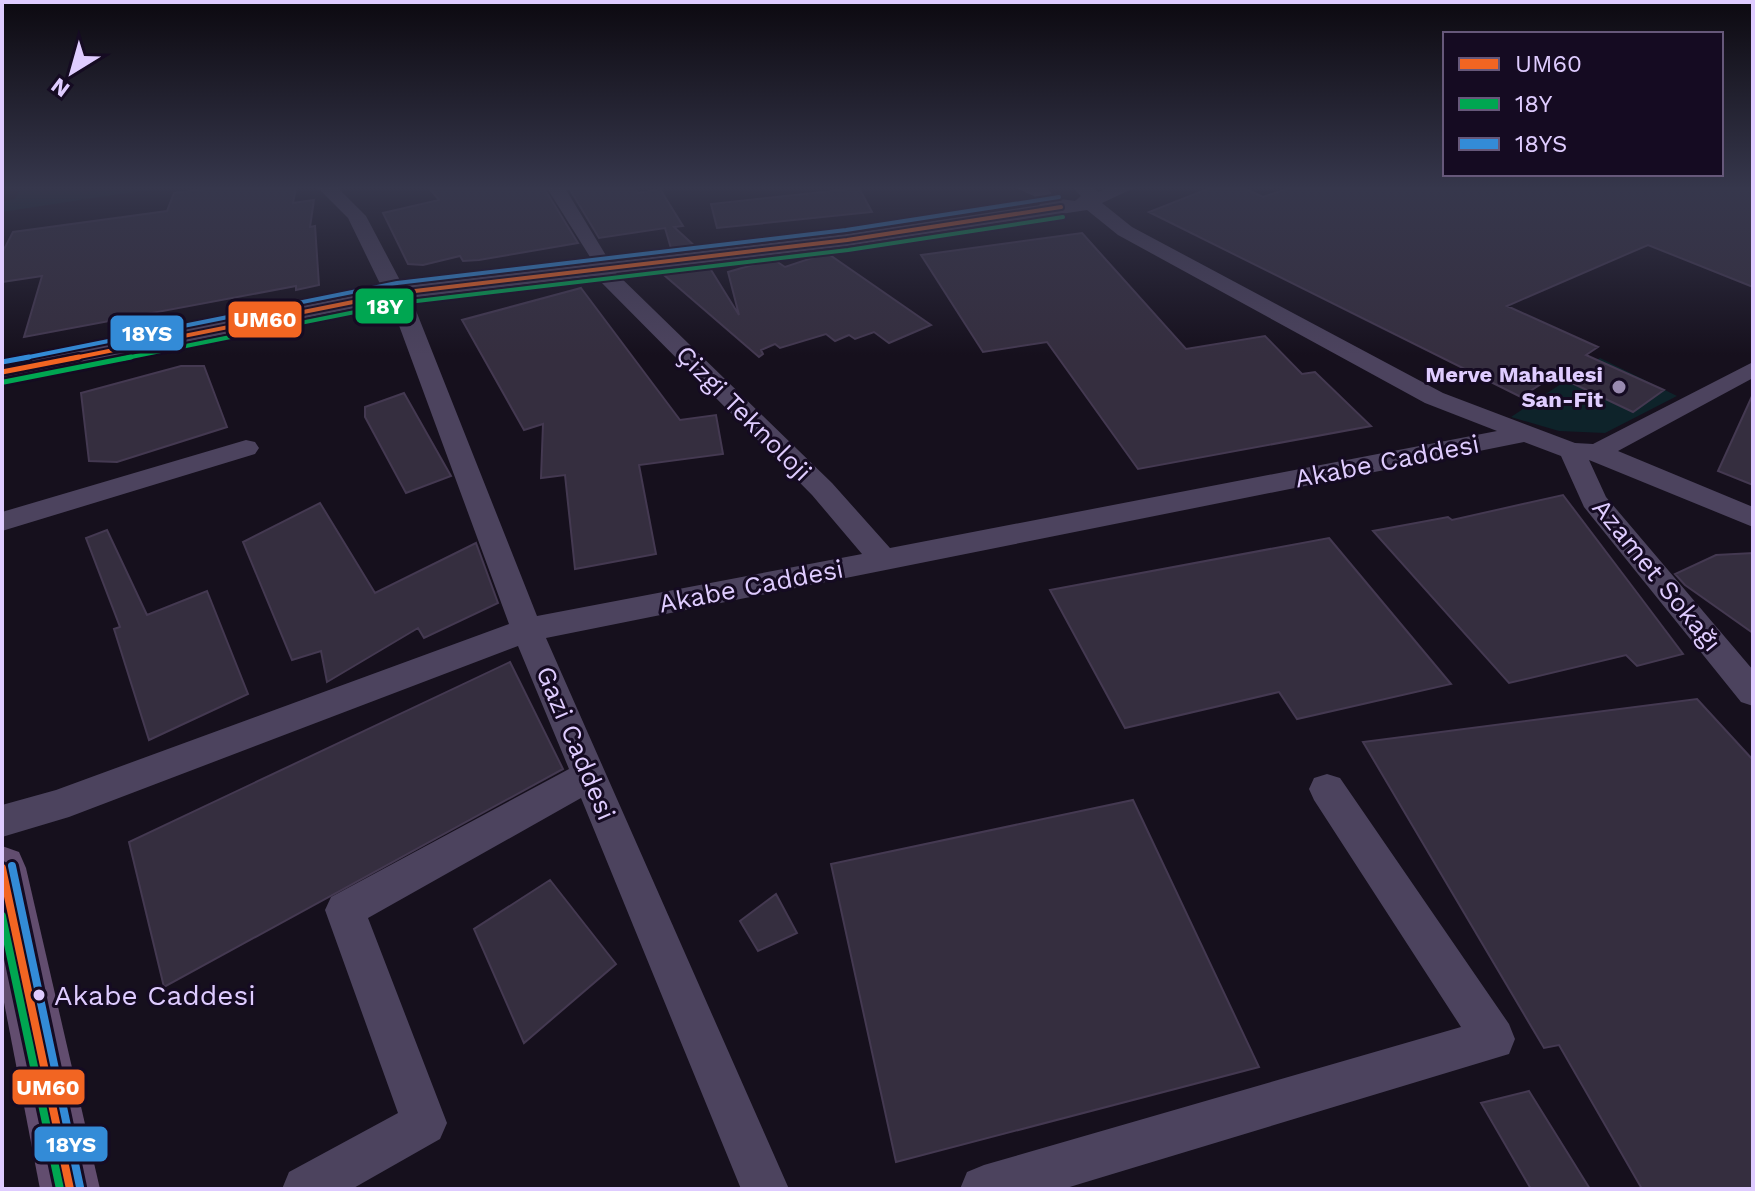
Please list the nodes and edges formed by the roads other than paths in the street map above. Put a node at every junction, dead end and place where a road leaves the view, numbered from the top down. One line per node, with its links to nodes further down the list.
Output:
1 (370, 244): 7 (street, Gazi Caddesi)
2 (589, 244): 6 (street, Çizgi Teknoloji)
3 (721, 244): 6 (street)
4 (809, 244): 6 (street)
5 (1148, 244): 11 (street)
6 (600, 263): 7 (street); 17 (street, Çizgi Teknoloji)
7 (393, 288): 8 (street); 10 (street); 18 (street, Gazi Caddesi)
8 (2, 356)
9 (1753, 369): 13 (street)
10 (2, 372)
11 (1523, 434): 13 (street); 17 (street, Akabe Caddesi)
12 (246, 448): 16 (street)
13 (1594, 449): 14 (street); 15 (street); 19 (street, Azamet Sokağı)
14 (1753, 502)
15 (1753, 518)
16 (2, 522)
17 (884, 560): 18 (street, Akabe Caddesi)
18 (527, 630): 20 (street, Gazi Caddesi); 22 (street, Akabe Caddesi)
19 (1753, 693)
20 (589, 776): 25 (street); 26 (street, Gazi Caddesi)
21 (1327, 789): 27 (street)
22 (2, 821)
23 (2, 868): 24 (main road)
24 (70, 1189)
25 (306, 1189)
26 (765, 1189)
27 (984, 1189)

